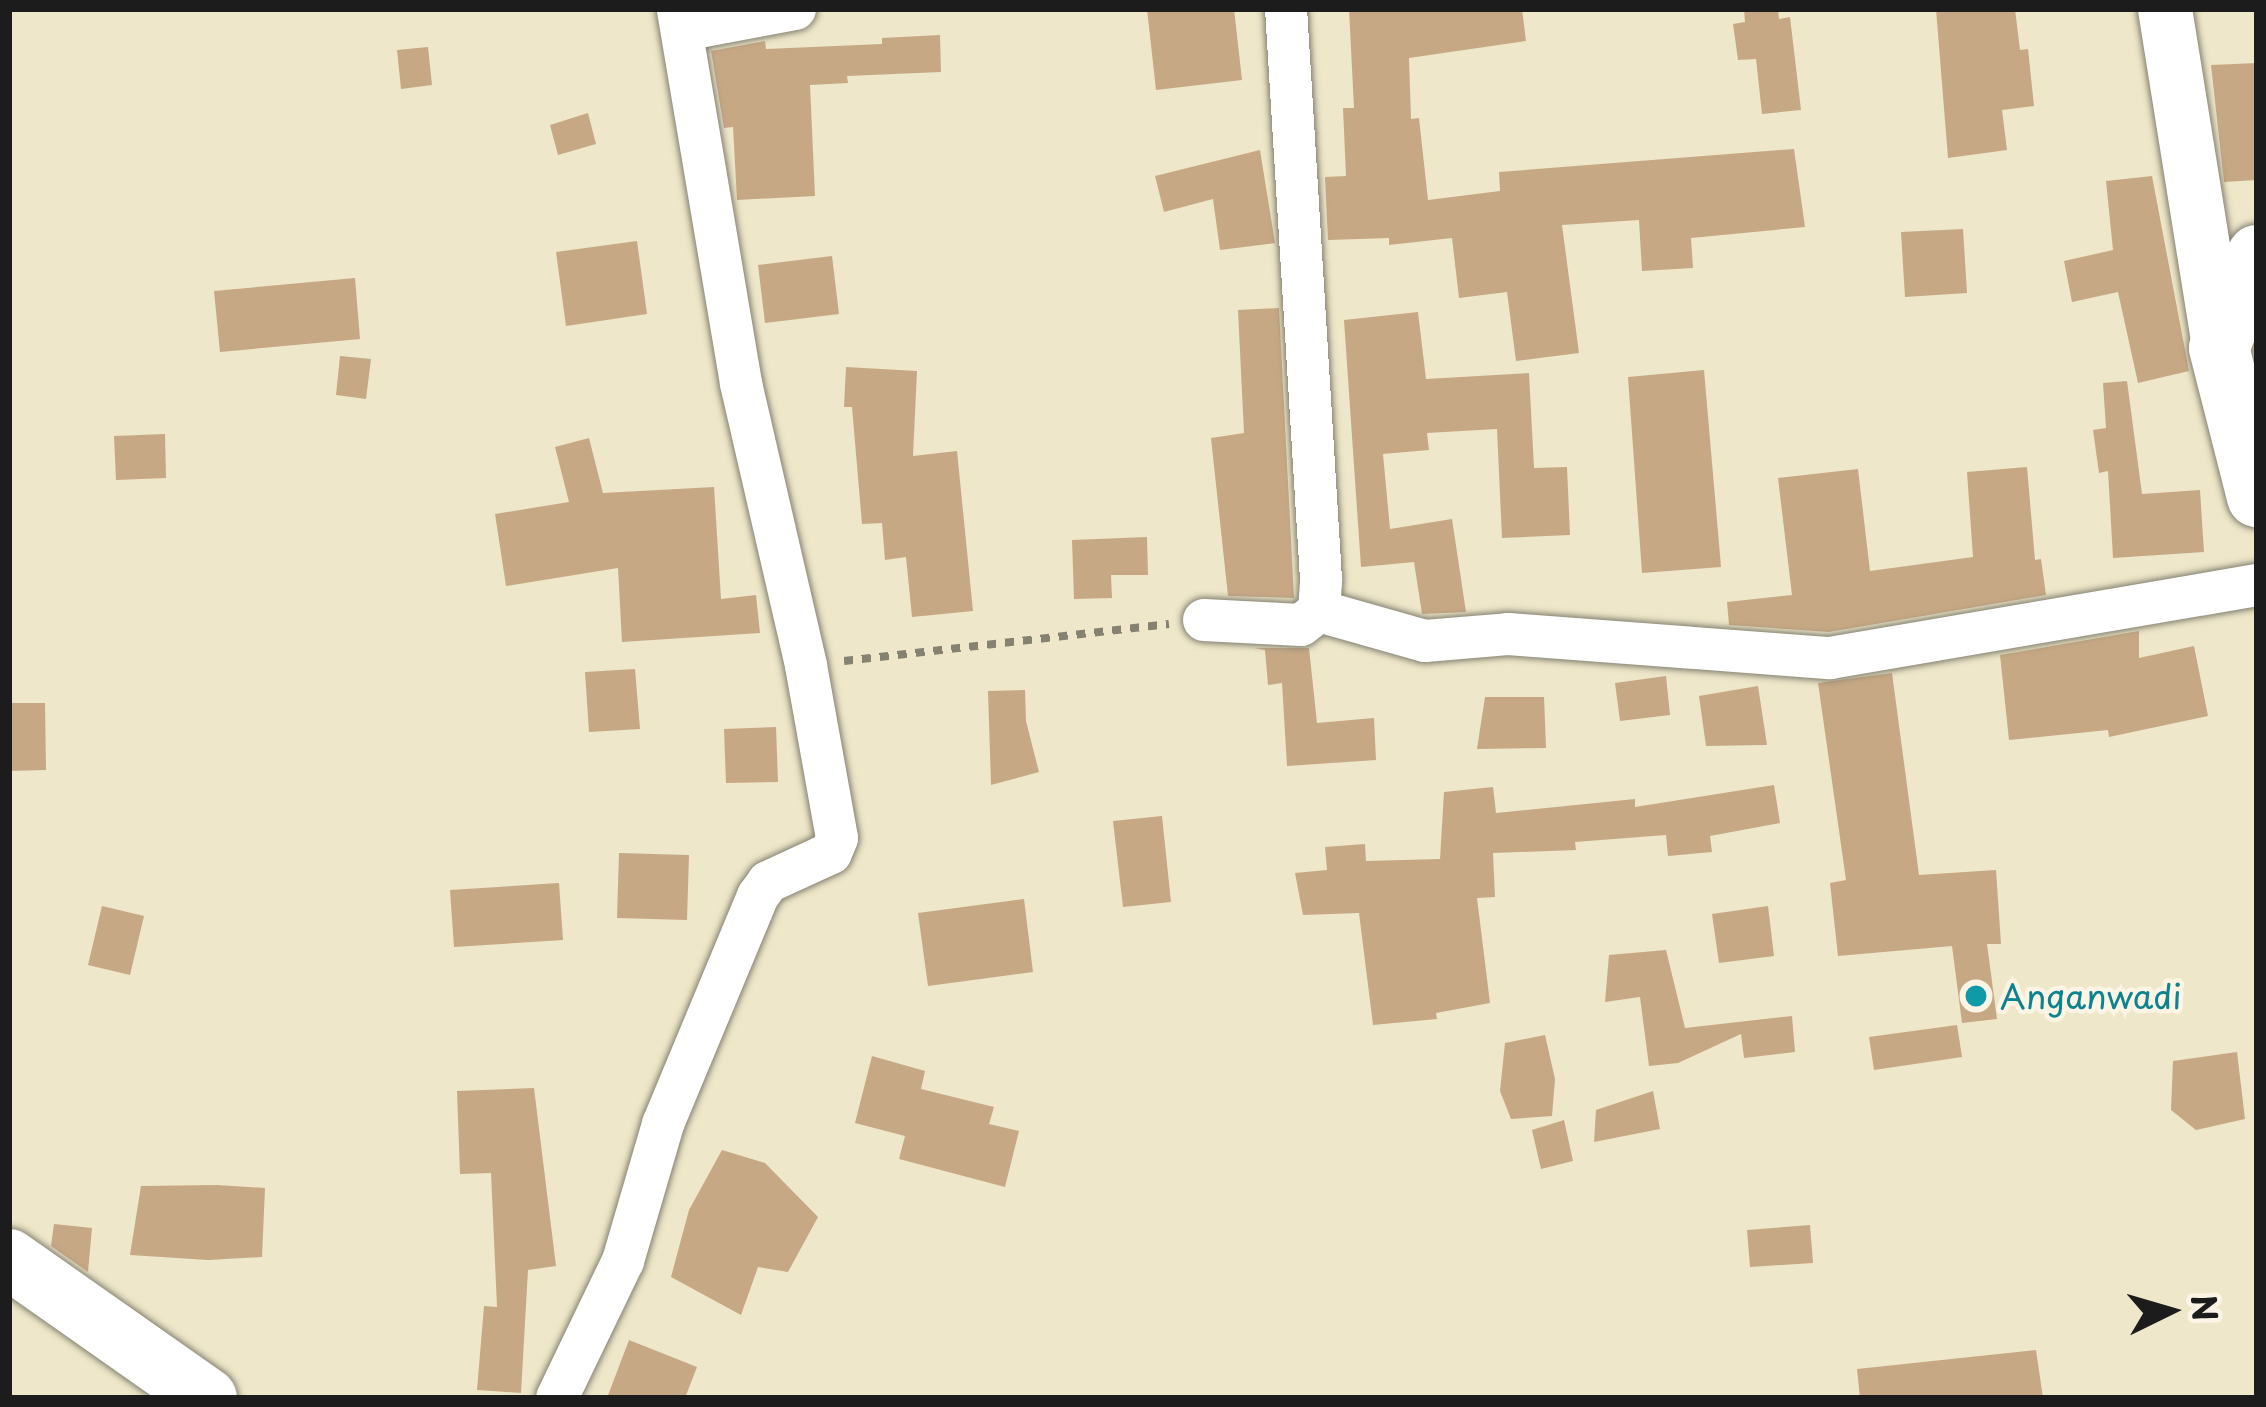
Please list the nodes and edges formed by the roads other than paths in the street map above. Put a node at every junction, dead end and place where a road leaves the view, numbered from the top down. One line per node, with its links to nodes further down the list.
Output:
1 (795, 9): 4 (street)
2 (1286, 9): 9 (street)
3 (2165, 9): 6 (street)
4 (681, 20): 13 (street)
5 (2257, 254): 6 (main road)
6 (2219, 348): 7 (main road)
7 (2257, 497)
8 (2257, 586): 9 (street)
9 (1319, 610): 10 (street)
10 (1204, 620)
11 (9, 1259): 12 (main road)
12 (207, 1398)
13 (557, 1398)

